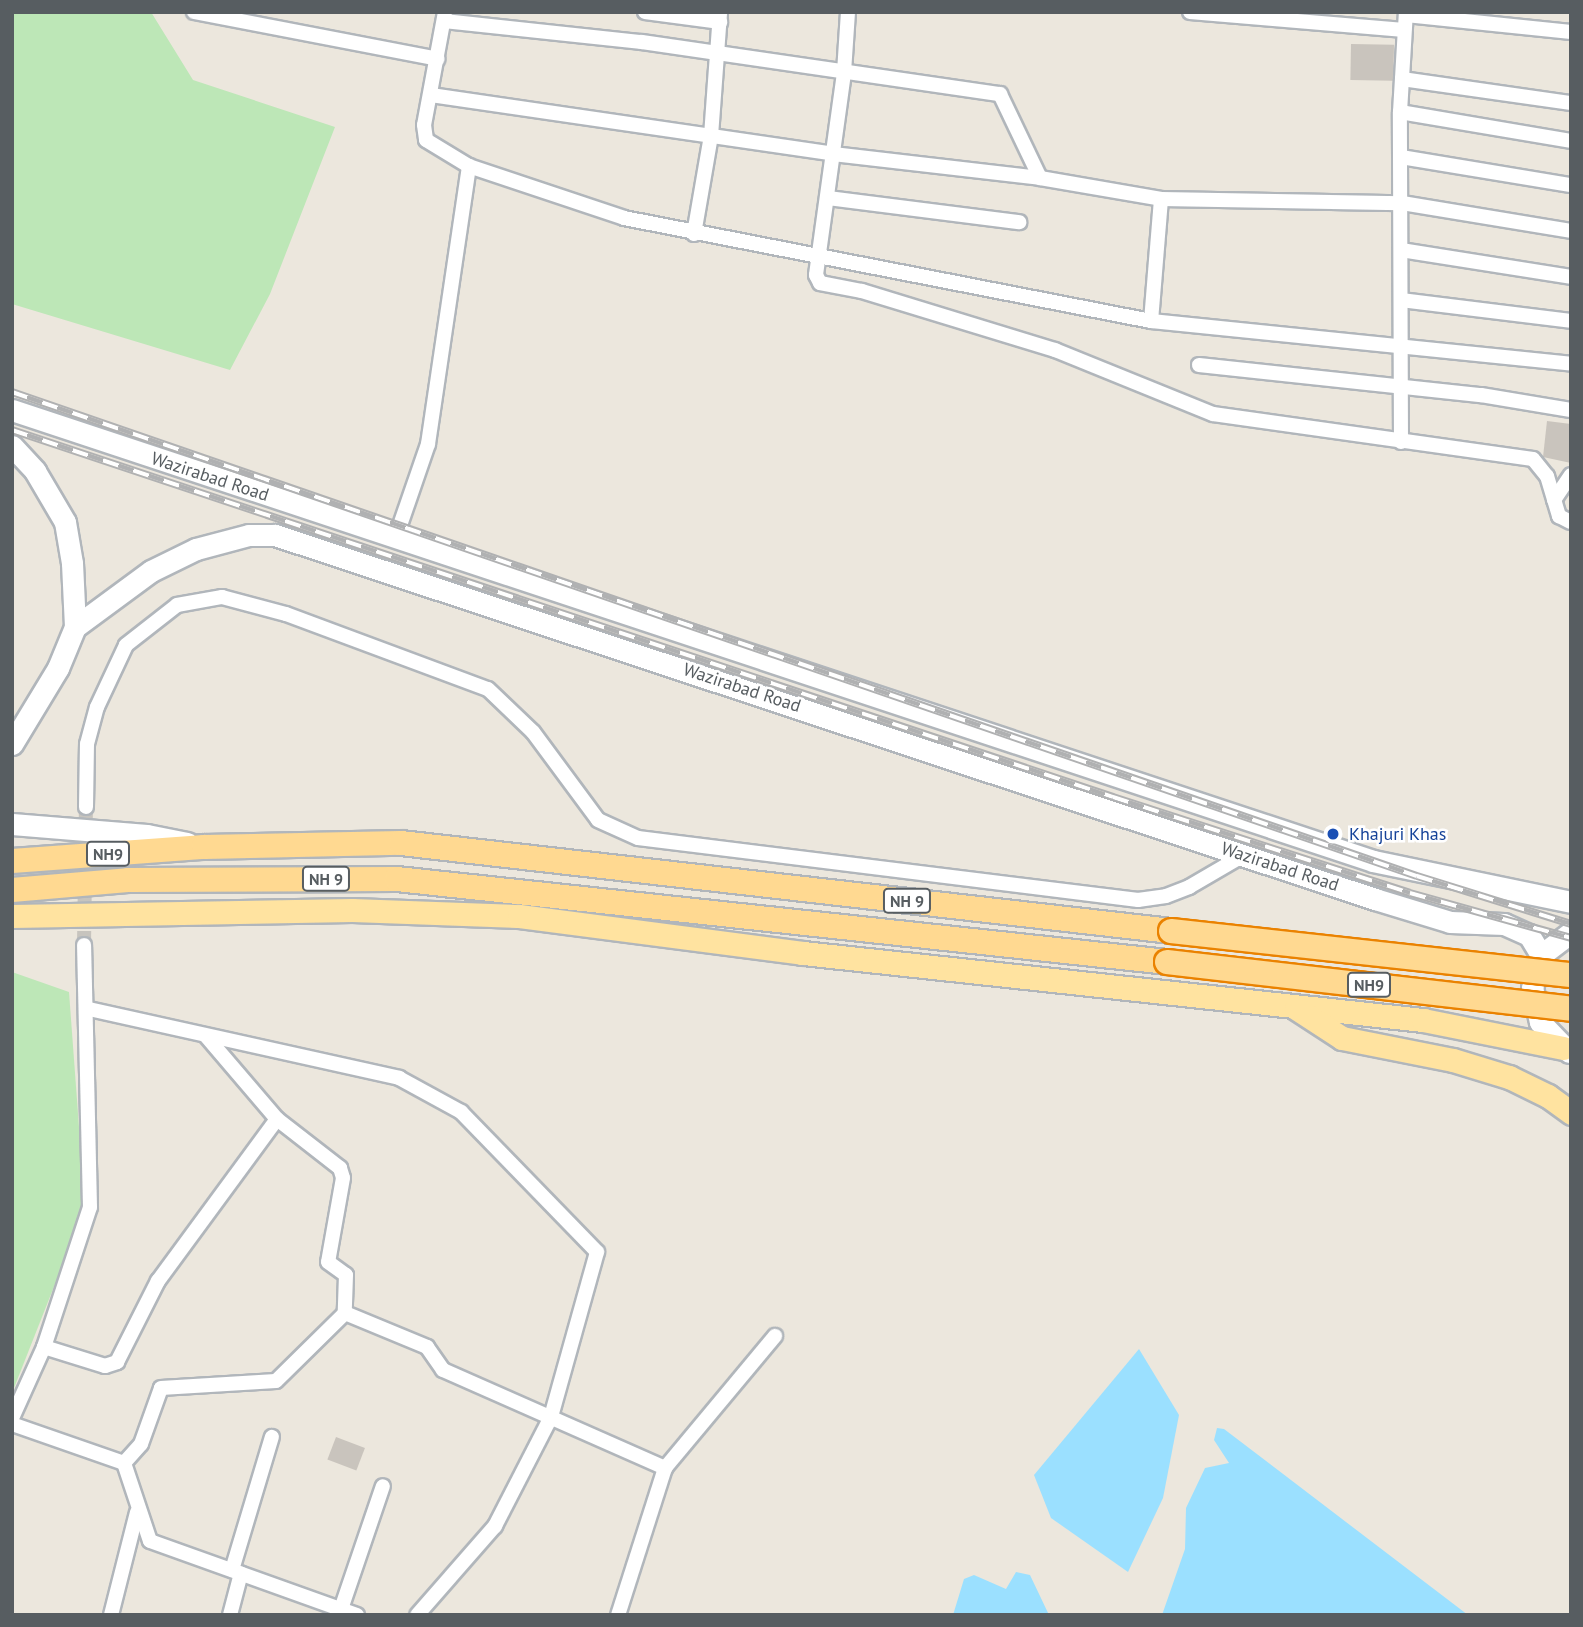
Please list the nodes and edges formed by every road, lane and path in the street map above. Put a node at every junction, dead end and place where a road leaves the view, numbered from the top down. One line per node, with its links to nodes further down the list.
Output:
1 (194, 12): 10 (street)
2 (645, 12): 6 (street)
3 (848, 12): 11 (street)
4 (1190, 12): 7 (street)
5 (444, 17): 9 (street); 10 (street)
6 (720, 17): 9 (street)
7 (1405, 19): 8 (street); 12 (street)
8 (1571, 32)
9 (718, 54): 11 (street); 16 (street)
10 (438, 60): 13 (street)
11 (844, 73): 18 (street); 21 (street)
12 (1402, 79): 14 (street); 15 (street)
13 (431, 95): 16 (street); 20 (street)
14 (1571, 103)
15 (1400, 112): 17 (street); 19 (street)
16 (711, 136): 18 (street); 28 (street)
17 (1571, 141)
18 (833, 154): 21 (street); 23 (street)
19 (1401, 158): 22 (street); 25 (street)
20 (469, 166): 28 (street); 46 (street)
21 (1040, 178): 24 (street)
22 (1571, 185)
23 (828, 198): 26 (street); 30 (street)
24 (1161, 199): 25 (street); 33 (street)
25 (1402, 204): 27 (street); 29 (street)
26 (1019, 222)
27 (1571, 231)
28 (694, 234): 30 (street)
29 (1401, 250): 31 (street); 32 (street)
30 (820, 257): 33 (street); 41 (street)
31 (1571, 277)
32 (1401, 300): 34 (street); 35 (street)
33 (1151, 321): 35 (street)
34 (1571, 321)
35 (1401, 343): 36 (street); 38 (street)
36 (1571, 364)
37 (1199, 365): 38 (street)
38 (1402, 389): 40 (street); 41 (street)
39 (12, 410): 46 (main road, Wazirabad Road)
40 (1571, 410)
41 (1401, 442): 44 (street)
42 (12, 446): 47 (main road)
43 (1571, 475): 44 (street)
44 (1555, 500): 45 (street)
45 (1571, 522)
46 (396, 537): 55 (main road, Wazirabad Road)
47 (75, 627): 48 (main road); 52 (main road, Wazirabad Road)
48 (12, 744)
49 (86, 807): 52 (street)
50 (12, 824): 51 (main road)
51 (204, 847): 53 (highway, NH9); 61 (highway, NH 9, bridge)
52 (1244, 855): 59 (main road, Wazirabad Road)
53 (12, 861)
54 (12, 890): 60 (highway, NH 9)
55 (1571, 902)
56 (12, 916): 62 (main road)
57 (1571, 932): 59 (main road)
58 (84, 945): 63 (street)
59 (1541, 955): 66 (main road)
60 (1167, 962): 64 (highway, NH9, bridge)
61 (1571, 975)
62 (1293, 1006): 66 (main road); 67 (main road)
63 (89, 1009): 65 (street); 71 (street)
64 (1571, 1009)
65 (206, 1036): 68 (street); 72 (street)
66 (1567, 1050)
67 (1571, 1113)
68 (277, 1119): 69 (street); 71 (street)
69 (345, 1313): 72 (street); 76 (street)
70 (775, 1336): 77 (street)
71 (44, 1347): 73 (street)
72 (551, 1417): 77 (street); 85 (street)
73 (12, 1418)
74 (12, 1424): 76 (street)
75 (272, 1437): 80 (street)
76 (124, 1463): 79 (street)
77 (665, 1468): 86 (street)
78 (383, 1486): 81 (street)
79 (137, 1510): 80 (street); 82 (street)
80 (236, 1572): 81 (street); 83 (street)
81 (340, 1612): 84 (street)
82 (111, 1615)
83 (230, 1615)
84 (357, 1615)
85 (417, 1615)
86 (618, 1615)

